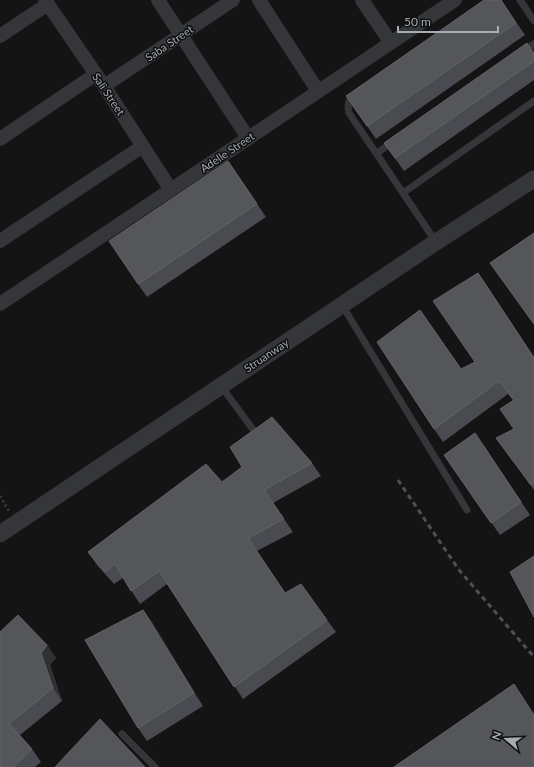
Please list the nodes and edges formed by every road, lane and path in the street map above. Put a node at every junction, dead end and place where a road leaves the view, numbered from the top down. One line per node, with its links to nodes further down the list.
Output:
1 (158, 0): 9 (street)
2 (233, 0): 9 (street, Saba Street)
3 (260, 0): 17 (street)
4 (362, 0): 11 (street)
5 (455, 0): 11 (street, Adelle Street)
6 (520, 0): 8 (lane)
7 (46, 2): 10 (street); 14 (street, Sali Street)
8 (534, 20)
9 (181, 35): 15 (street, Saba Street); 20 (street)
10 (0, 36)
11 (391, 43): 17 (street, Adelle Street)
12 (534, 44): 13 (lane)
13 (514, 57)
14 (96, 74): 15 (street, Sali Street); 21 (street)
15 (104, 86): 22 (street, Sali Street)
16 (361, 90): 23 (lane)
17 (318, 91): 20 (street, Adelle Street)
18 (534, 101): 26 (lane)
19 (403, 135): 23 (lane)
20 (248, 138): 25 (street, Adelle Street)
21 (0, 139)
22 (143, 146): 25 (street, Sali Street); 27 (street)
23 (377, 153): 26 (lane)
24 (534, 178): 28 (street, Struanway)
25 (171, 190): 29 (street, Adelle Street)
26 (404, 193): 28 (lane)
27 (0, 241)
28 (436, 242): 30 (street, Struanway)
29 (0, 304)
30 (342, 305): 31 (street, Struanway); 33 (lane)
31 (221, 386): 32 (lane); 34 (street, Struanway)
32 (257, 435)
33 (467, 510)
34 (0, 534)
35 (122, 734): 36 (lane)
36 (155, 767)

